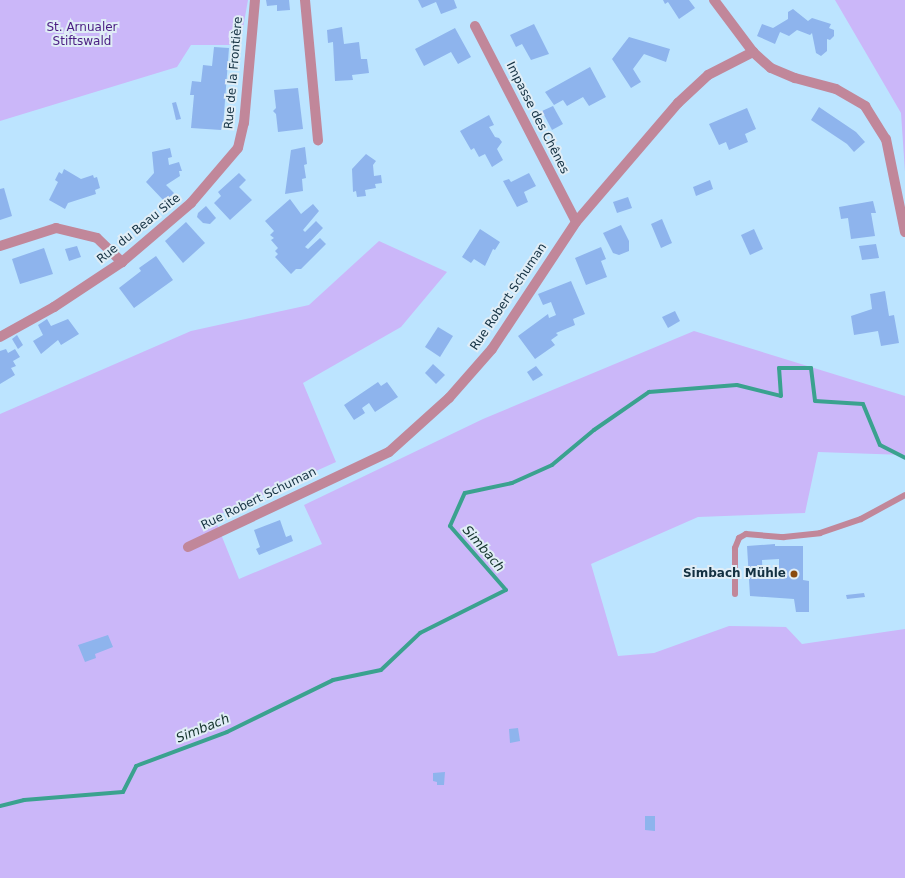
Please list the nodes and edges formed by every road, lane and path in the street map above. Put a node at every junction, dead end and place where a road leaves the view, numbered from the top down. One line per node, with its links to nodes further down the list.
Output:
1 (255, 0): 7 (street, Rue de la Frontière)
2 (305, 0): 6 (street)
3 (714, 0): 5 (street)
4 (475, 26): 8 (street, Impasse des Chênes)
5 (753, 52): 8 (street, Rue Robert Schuman); 9 (street)
6 (318, 140)
7 (238, 148): 11 (street, Rue du Beau Site)
8 (576, 222): 14 (street, Rue Robert Schuman)
9 (905, 232)
10 (0, 246): 11 (street)
11 (122, 262): 12 (street, Rue du Beau Site)
12 (0, 337)
13 (905, 495): 15 (lane)
14 (188, 547)
15 (735, 594)

